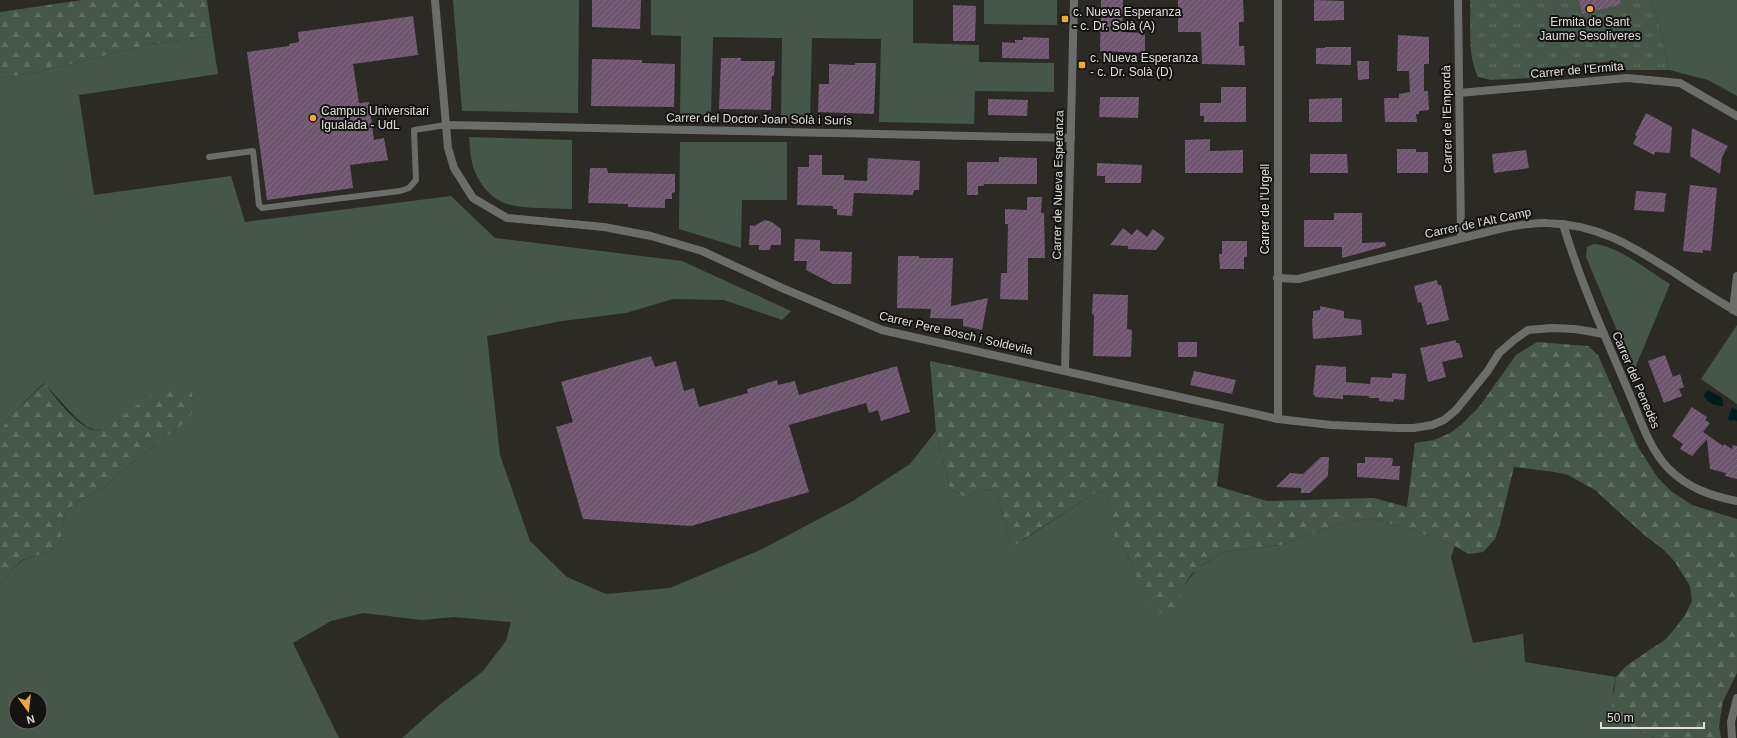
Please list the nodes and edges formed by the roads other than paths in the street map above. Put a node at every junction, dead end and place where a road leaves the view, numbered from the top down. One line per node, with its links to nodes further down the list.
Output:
1 (436, 0): 7 (street, Carrer Pere Bosch i Soldevila)
2 (1074, 0): 8 (street, Carrer de Nueva Esperanza)
3 (1278, 0): 13 (street, Carrer de l'Urgell)
4 (1458, 0): 5 (street, Carrer de l'Empordà)
5 (1459, 93): 6 (street, Carrer de l'Ermita); 11 (street, Carrer de l'Empordà)
6 (1737, 116)
7 (446, 125): 8 (street, Carrer del Doctor Joan Solà i Surís); 9 (lane); 16 (street, Carrer Pere Bosch i Soldevila)
8 (1071, 138): 16 (street, Carrer de Nueva Esperanza)
9 (209, 157)
10 (1563, 224): 11 (street, Carrer de l'Alt Camp); 14 (street, Carrer de l'Alt Camp); 15 (street, Carrer del Penedès)
11 (1461, 238): 13 (street, Carrer de l'Alt Camp)
12 (1737, 276): 14 (street)
13 (1277, 278): 17 (street, Carrer de l'Urgell)
14 (1735, 311)
15 (1604, 334): 17 (street, Carrer Pere Bosch i Soldevila); 18 (street, Carrer del Penedès)
16 (1065, 370): 17 (street, Carrer Pere Bosch i Soldevila)
17 (1278, 419)
18 (1737, 501)
19 (1737, 698): 20 (street)
20 (1732, 738)

